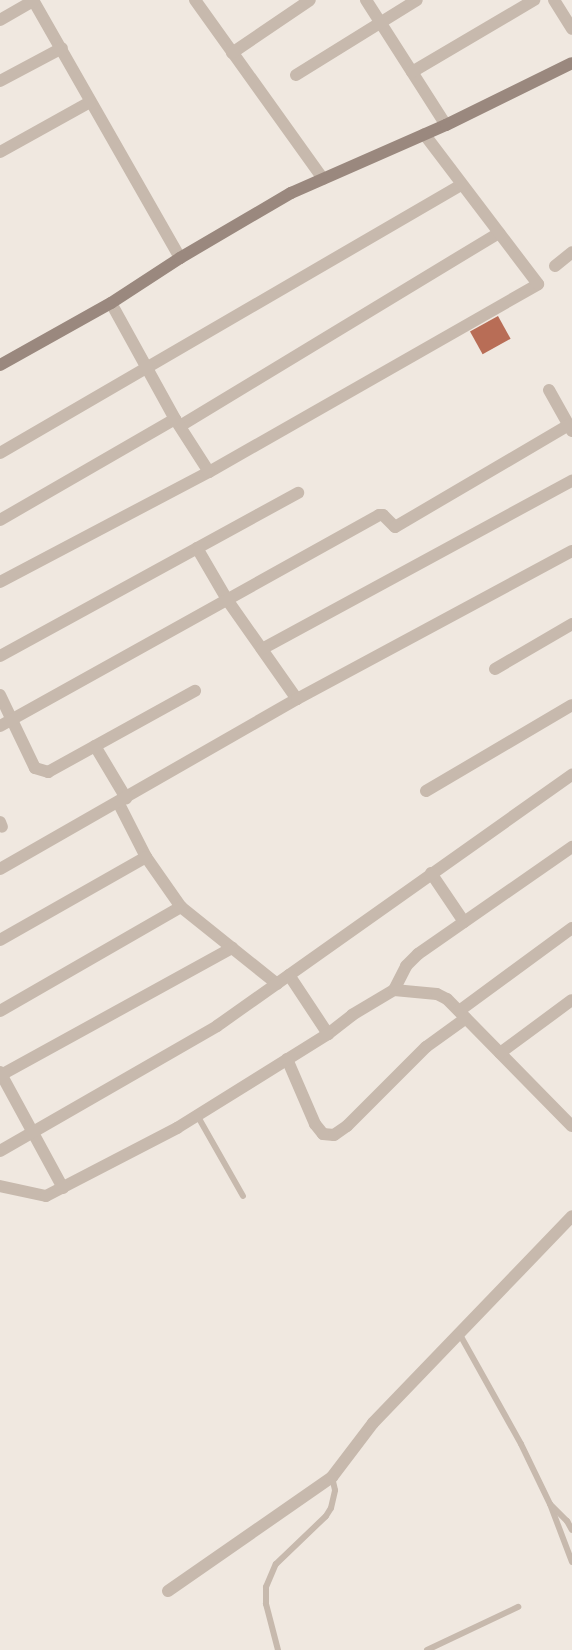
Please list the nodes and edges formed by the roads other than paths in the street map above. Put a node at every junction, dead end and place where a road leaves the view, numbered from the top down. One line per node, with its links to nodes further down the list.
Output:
1 (34, 0): 8 (street); 11 (street)
2 (195, 0): 12 (street)
3 (310, 0): 12 (street)
4 (366, 0): 10 (street)
5 (417, 0): 10 (street)
6 (534, 0): 14 (street)
7 (554, 0): 9 (street)
8 (0, 20)
9 (570, 22)
10 (381, 24): 14 (street); 15 (street)
11 (62, 48): 16 (street); 17 (street)
12 (232, 53): 21 (street)
13 (572, 62): 18 (street)
14 (412, 72): 18 (street)
15 (296, 75)
16 (0, 81)
17 (90, 102): 20 (street); 25 (street)
18 (446, 125): 19 (street)
19 (424, 134): 21 (street); 22 (street)
20 (0, 152)
21 (322, 179): 25 (street)
22 (461, 185): 23 (street); 29 (street)
23 (499, 233): 31 (street); 34 (street)
24 (572, 252): 26 (street)
25 (180, 258): 27 (street)
26 (555, 266)
27 (111, 303): 28 (street); 29 (street)
28 (0, 365)
29 (147, 366): 31 (street); 33 (street)
30 (549, 390): 32 (street)
31 (177, 422): 34 (street); 37 (street)
32 (571, 428): 41 (street)
33 (0, 453)
34 (209, 472): 40 (street)
35 (572, 482): 43 (street)
36 (298, 493): 38 (street)
37 (0, 520)
38 (197, 548): 41 (street); 44 (street)
39 (572, 551): 48 (street)
40 (0, 582)
41 (228, 601): 43 (street); 50 (street)
42 (572, 624): 45 (street)
43 (262, 649): 48 (street)
44 (0, 656)
45 (494, 669)
46 (195, 692): 51 (street)
47 (0, 696): 50 (street)
48 (297, 699): 54 (street)
49 (572, 705): 53 (street)
50 (6, 723): 51 (street)
51 (95, 746): 54 (street)
52 (572, 775): 58 (street)
53 (426, 791)
54 (122, 800): 56 (street); 57 (street)
55 (572, 847): 60 (street)
56 (146, 856): 59 (street); 62 (street)
57 (0, 869)
58 (431, 873): 60 (street); 64 (street)
59 (181, 907): 63 (street); 68 (street)
60 (464, 922): 66 (street)
61 (572, 928): 69 (street)
62 (0, 940)
63 (232, 948): 65 (street); 73 (street)
64 (288, 975): 65 (street); 70 (street)
65 (277, 984): 76 (street)
66 (394, 990): 69 (street); 70 (street)
67 (572, 1000): 71 (street)
68 (0, 1010)
69 (463, 1014): 71 (street); 72 (street)
70 (328, 1034): 72 (street)
71 (500, 1053): 75 (street)
72 (286, 1060): 74 (street)
73 (1, 1073): 76 (street)
74 (197, 1115): 79 (street); 80 (lane)
75 (572, 1126)
76 (34, 1132): 77 (street); 79 (street)
77 (0, 1152)
78 (0, 1186): 79 (street)
79 (63, 1188)
80 (243, 1196)
81 (572, 1216): 82 (street)
82 (459, 1333): 83 (street); 84 (lane)
83 (332, 1477): 87 (street); 89 (lane)
84 (550, 1504): 85 (lane); 86 (lane)
85 (572, 1530)
86 (572, 1562)
87 (168, 1591)
88 (518, 1607): 90 (lane)
89 (278, 1650)
90 (427, 1650)

